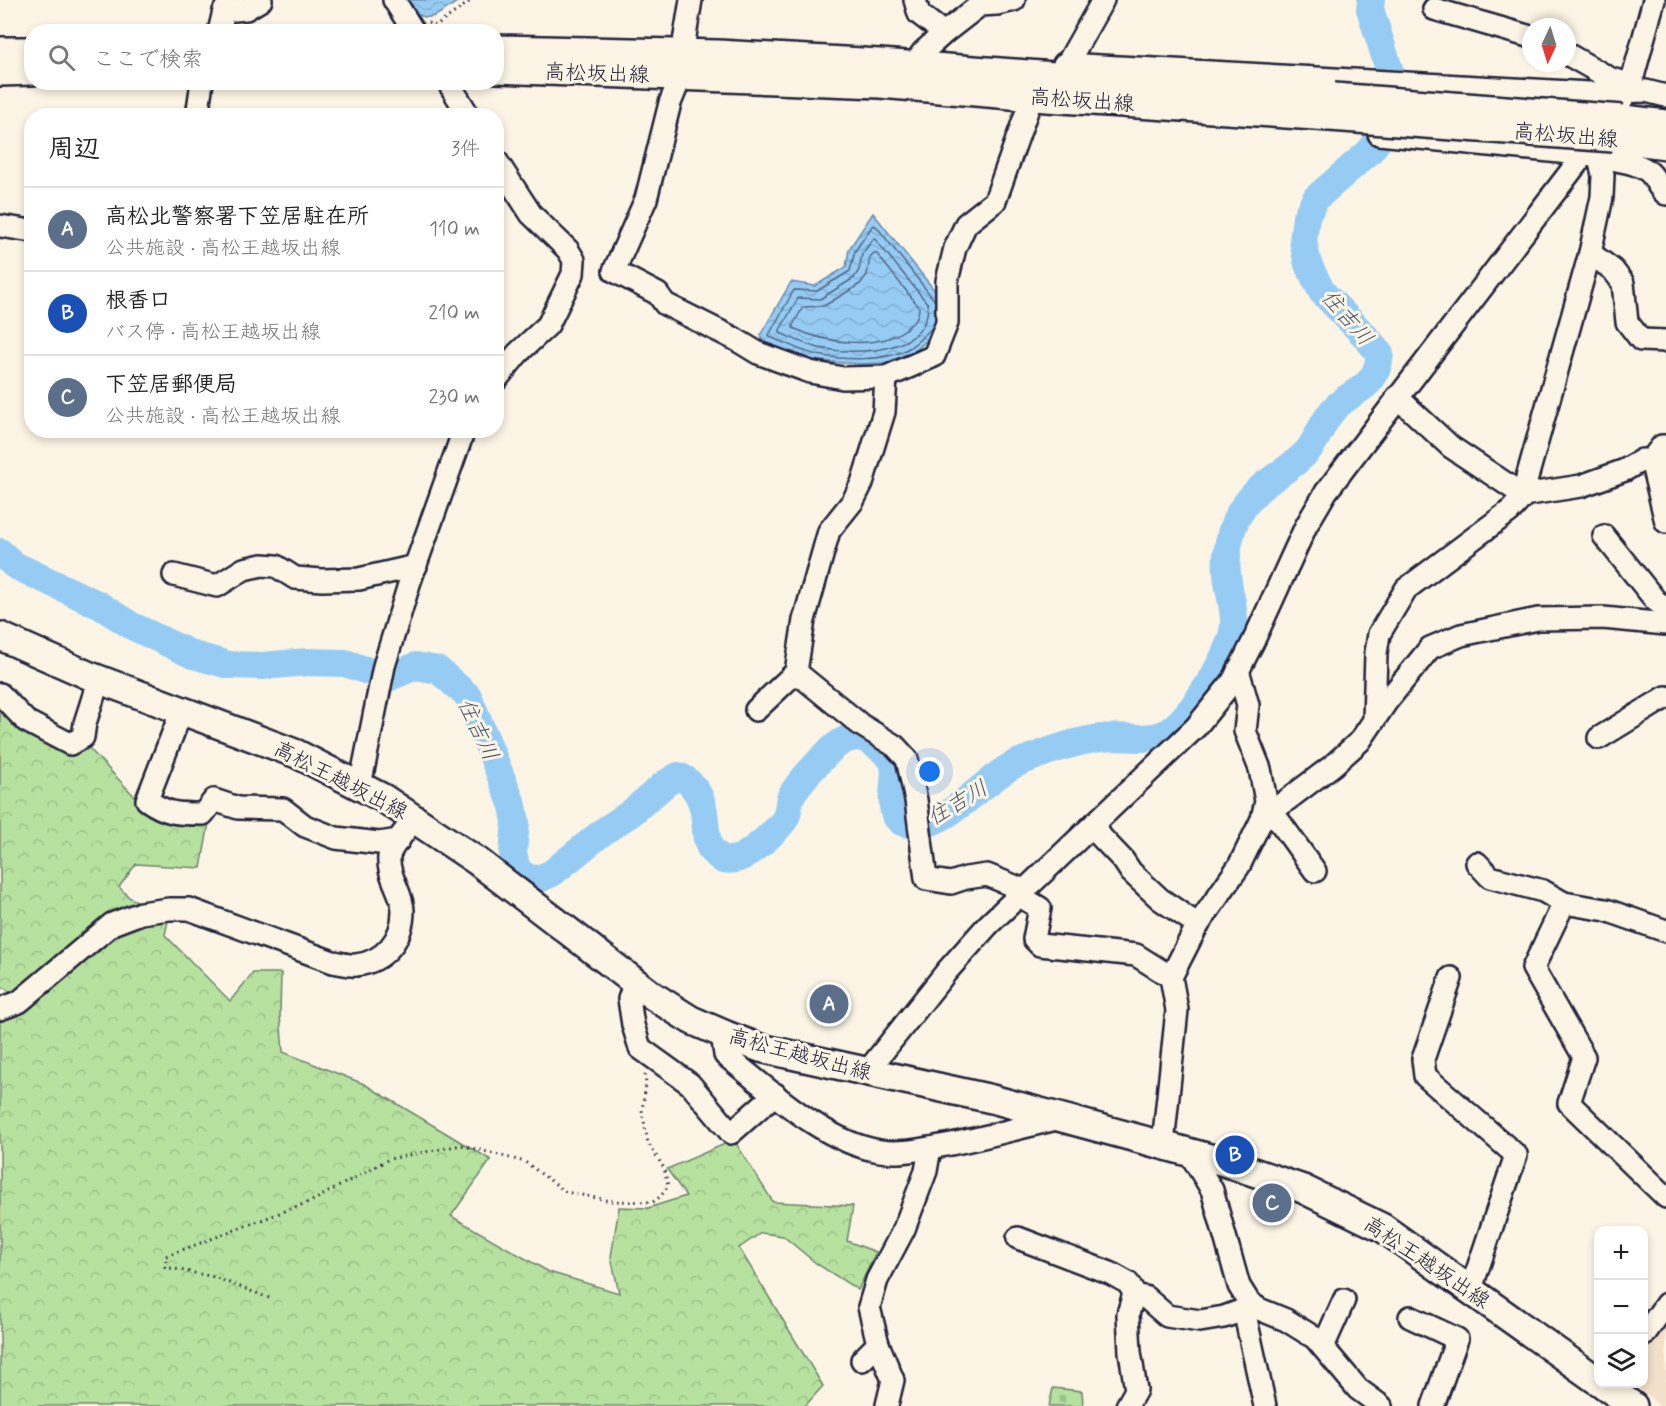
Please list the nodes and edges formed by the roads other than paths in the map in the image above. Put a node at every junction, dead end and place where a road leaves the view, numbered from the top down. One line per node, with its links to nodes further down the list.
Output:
1 (261, 0): 9 (street)
2 (692, 0): 17 (street)
3 (915, 0): 11 (street)
4 (1014, 0): 11 (street)
5 (1103, 0): 18 (street)
6 (1654, 0): 24 (street)
7 (397, 5): 10 (street)
8 (1434, 9): 12 (street)
9 (221, 24)
10 (409, 24)
11 (944, 33): 23 (street)
12 (1522, 34)
13 (504, 50): 17 (main road, 高松坂出線)
14 (0, 51): 15 (main road)
15 (24, 51)
16 (1576, 59): 24 (street)
17 (679, 64): 19 (main road, 高松坂出線); 23 (main road, 高松坂出線); 42 (street)
18 (1067, 64): 20 (street); 24 (street)
19 (504, 69)
20 (969, 70): 23 (main road, 高松坂出線); 29 (main road, 高松坂出線)
21 (24, 71): 22 (main road)
22 (0, 72)
23 (907, 76): 28 (main road, 高松坂出線)
24 (1629, 88): 27 (street); 33 (street)
25 (201, 90): 30 (street)
26 (453, 90): 31 (street)
27 (1666, 96)
28 (1040, 97): 29 (main road, 高松坂出線); 33 (street); 42 (street)
29 (1332, 107): 33 (main road, 高松坂出線, bridge)
30 (198, 108)
31 (464, 108)
32 (1666, 124): 33 (main road, 高松坂出線)
33 (1605, 142): 34 (main road, 高松坂出線); 36 (street); 39 (street); 43 (street)
34 (1666, 145)
35 (504, 172): 41 (street)
36 (1666, 194)
37 (0, 226): 38 (street)
38 (24, 230)
39 (1590, 253): 40 (street); 46 (street)
40 (1666, 341)
41 (504, 370)
42 (886, 377): 55 (street)
43 (1397, 397): 46 (street); 54 (street)
44 (461, 438): 49 (street)
45 (1661, 458): 46 (street); 47 (street)
46 (1522, 495): 61 (street)
47 (1666, 522)
48 (1605, 536): 51 (street)
49 (416, 566): 50 (street); 63 (street)
50 (174, 575)
51 (1666, 608)
52 (1666, 624): 61 (street)
53 (0, 636): 56 (main road, 高松王越坂出線)
54 (1238, 670): 64 (street); 65 (street)
55 (796, 672): 60 (street); 69 (street)
56 (99, 679): 57 (street); 59 (main road, 高松王越坂出線)
57 (0, 694)
58 (1666, 698): 62 (street)
59 (182, 710): 63 (main road, 高松王越坂出線); 66 (street)
60 (756, 710)
61 (1374, 720): 64 (street)
62 (1599, 738)
63 (360, 786): 66 (main road, 高松王越坂出線)
64 (1267, 815): 68 (street); 71 (street)
65 (1094, 824): 69 (street); 71 (street)
66 (407, 829): 75 (main road, 高松王越坂出線); 76 (street)
67 (1477, 863): 70 (street)
68 (1315, 871)
69 (1021, 893): 73 (street); 78 (street)
70 (1564, 903): 72 (street); 84 (street)
71 (1198, 925): 73 (street)
72 (1666, 931)
73 (1171, 977): 81 (street)
74 (1451, 978): 86 (street)
75 (634, 981): 77 (main road, 高松王越坂出線); 79 (street)
76 (0, 1009)
77 (722, 1034): 78 (main road, 高松王越坂出線); 79 (street)
78 (866, 1073): 80 (main road, 高松王越坂出線)
79 (775, 1094): 82 (street)
80 (1060, 1118): 81 (main road, 高松王越坂出線); 82 (street)
81 (1163, 1144): 83 (main road, 高松王越坂出線)
82 (930, 1148): 93 (street)
83 (1189, 1152): 86 (main road, 高松王越坂出線); 90 (street)
84 (1666, 1197)
85 (1018, 1238): 87 (street)
86 (1471, 1290): 96 (main road, 高松王越坂出線)
87 (1137, 1297): 90 (street); 99 (street)
88 (1344, 1300): 94 (street)
89 (1666, 1304): 92 (street)
90 (1249, 1308): 94 (street); 100 (street)
91 (1410, 1317): 102 (street)
92 (1645, 1334)
93 (878, 1344): 95 (street); 98 (street)
94 (1323, 1347): 101 (street)
95 (862, 1360)
96 (1594, 1379)
97 (1606, 1388): 103 (main road, 高松王越坂出線)
98 (887, 1406)
99 (1127, 1406)
100 (1266, 1406)
101 (1381, 1406)
102 (1433, 1406)
103 (1633, 1406)

